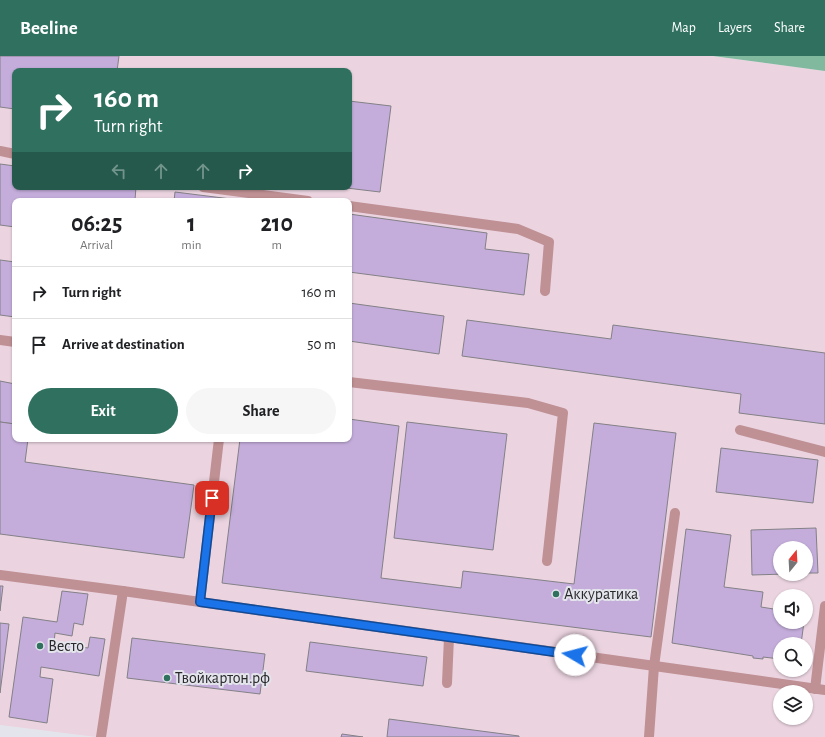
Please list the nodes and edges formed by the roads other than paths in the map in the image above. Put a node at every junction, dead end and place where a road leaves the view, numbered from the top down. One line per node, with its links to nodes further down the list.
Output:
1 (0, 151): 2 (lane)
2 (12, 153)
3 (226, 190): 4 (lane)
4 (286, 198)
5 (352, 206): 6 (lane)
6 (545, 291)
7 (0, 340): 8 (lane)
8 (12, 342)
9 (352, 382): 14 (lane)
10 (740, 430): 12 (lane)
11 (219, 442): 17 (lane)
12 (825, 452)
13 (674, 513): 20 (lane)
14 (547, 561)
15 (0, 575): 16 (lane)
16 (123, 591): 17 (lane); 23 (lane)
17 (200, 602): 19 (lane)
18 (825, 606): 22 (lane)
19 (449, 637): 20 (lane); 21 (lane)
20 (654, 666): 22 (lane); 24 (lane)
21 (448, 683)
22 (820, 690)
23 (101, 737)
24 (649, 737)

